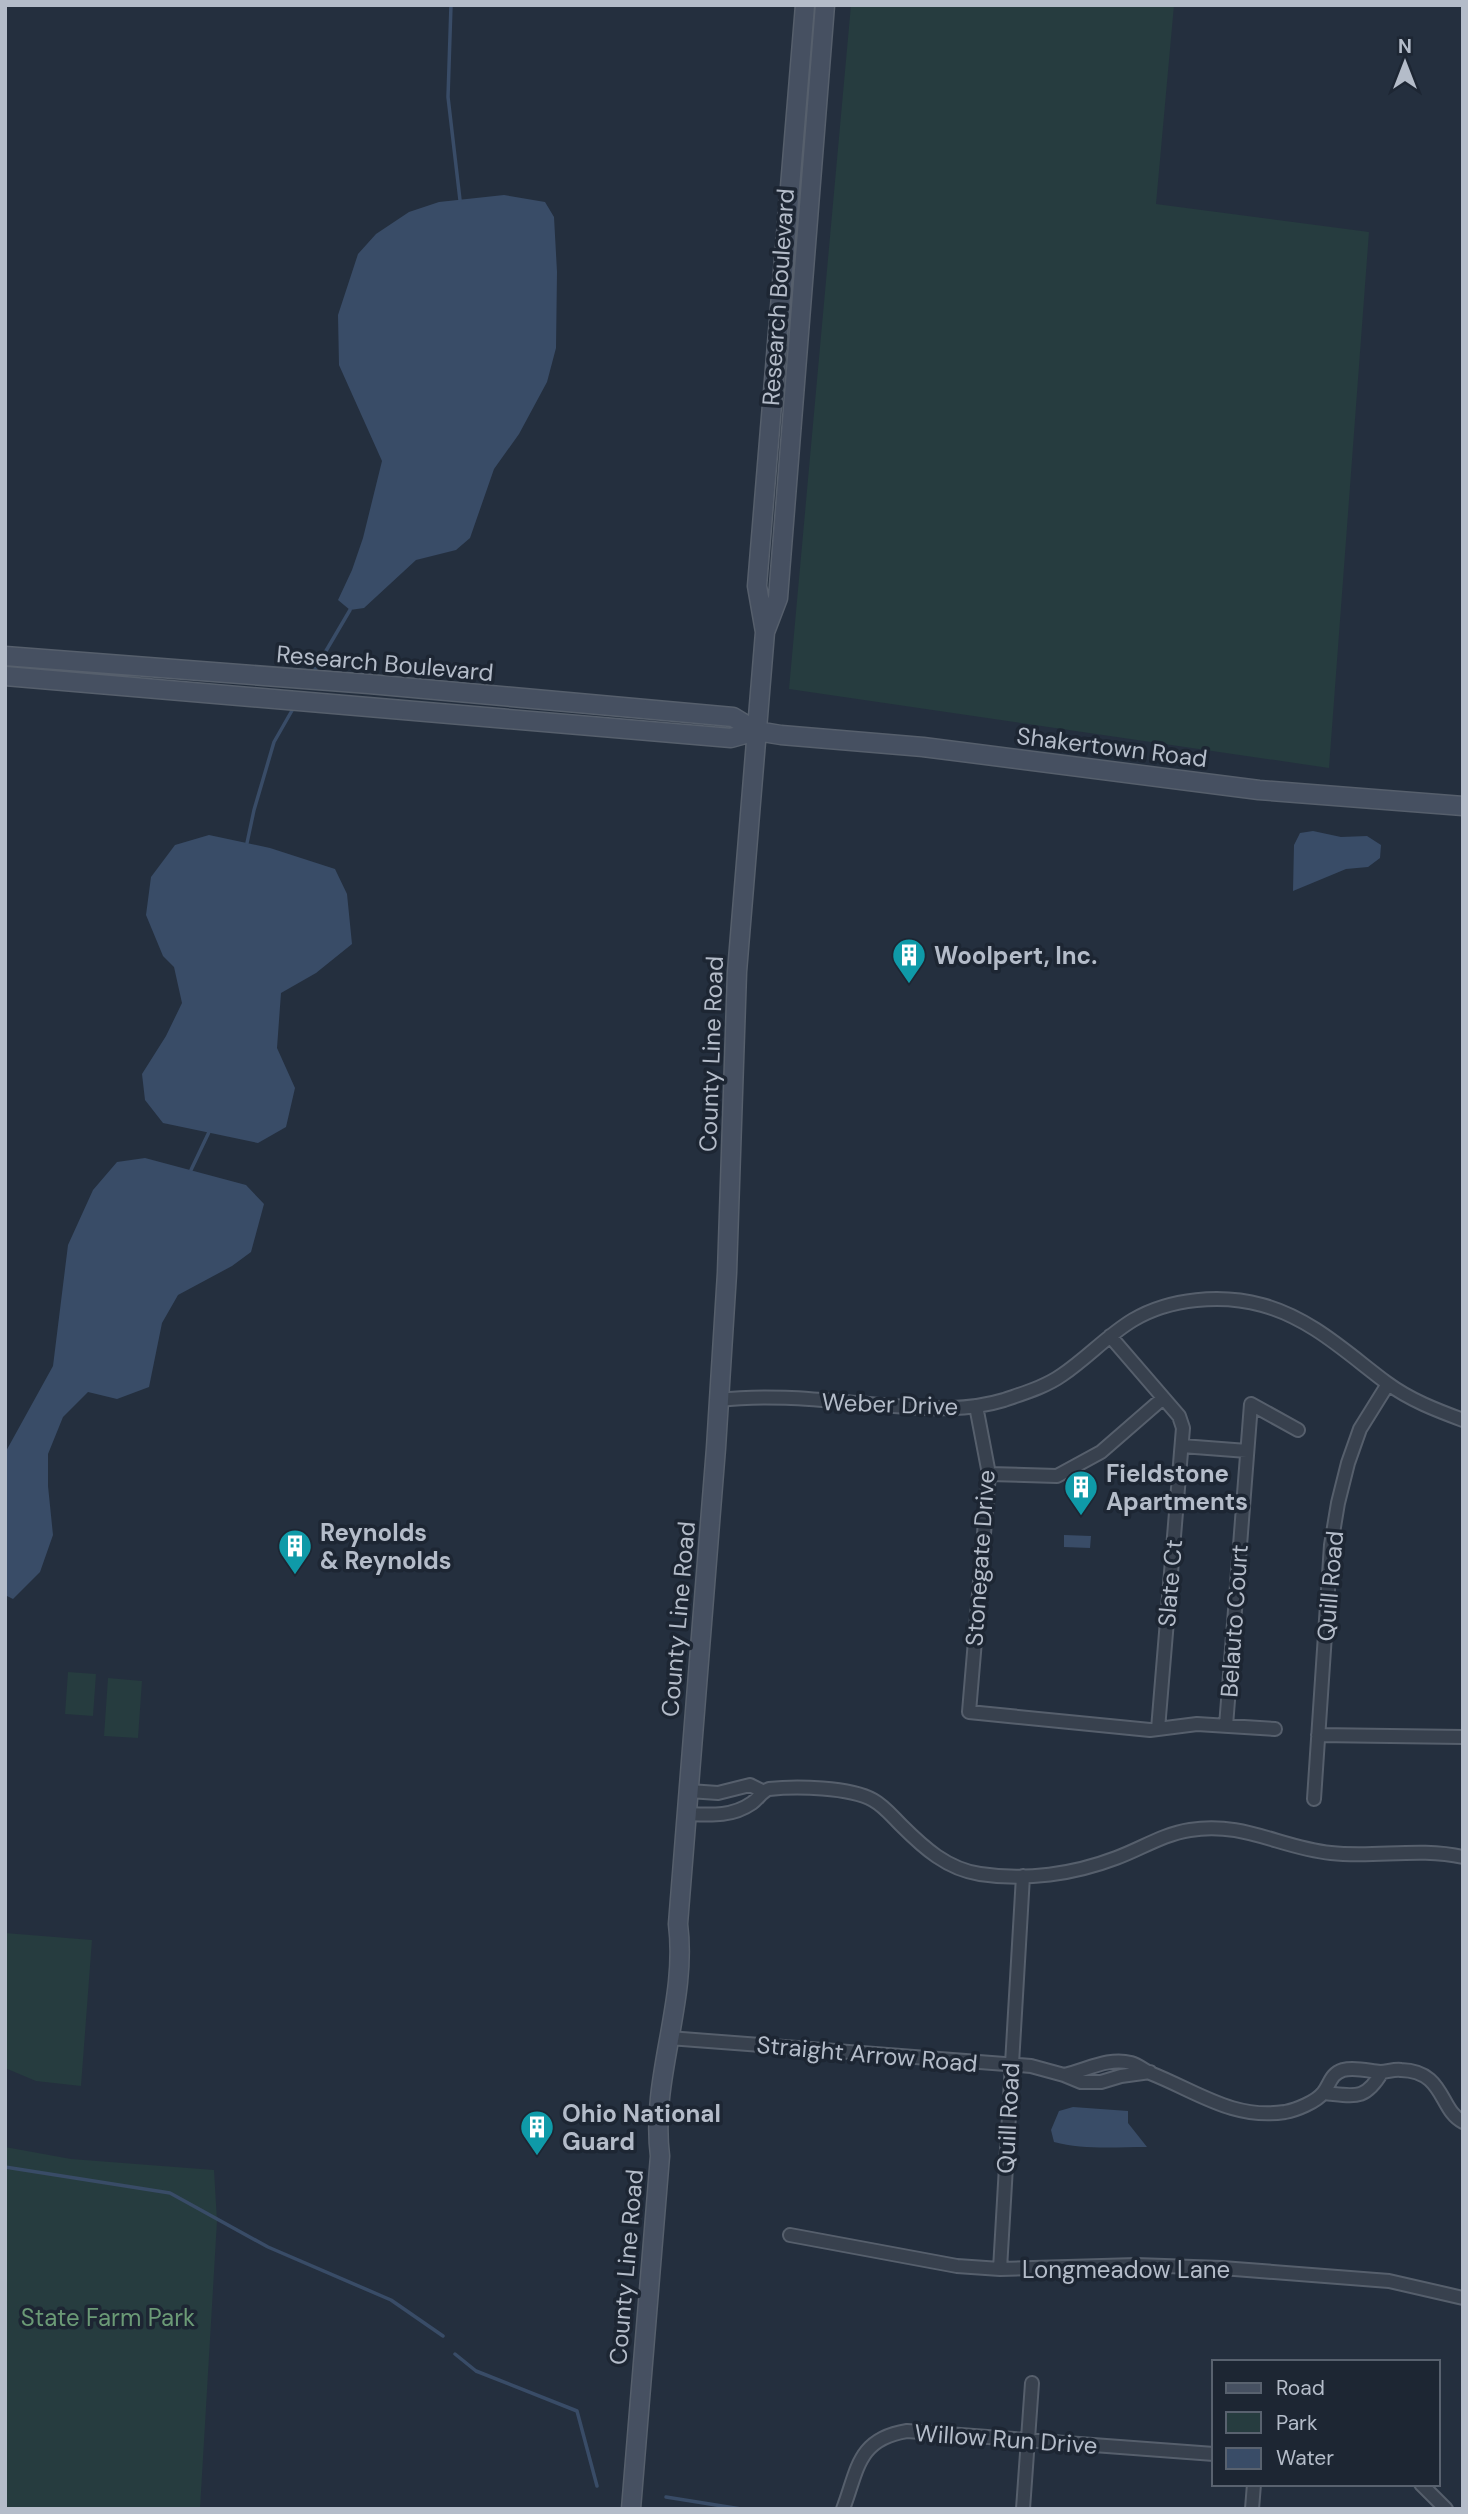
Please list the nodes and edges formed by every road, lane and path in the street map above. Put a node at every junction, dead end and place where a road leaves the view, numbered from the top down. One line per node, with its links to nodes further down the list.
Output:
1 (805, 5): 3 (main road, Research Boulevard)
2 (825, 5): 4 (main road, Research Boulevard)
3 (779, 337): 4 (main road); 5 (main road, Research Boulevard)
4 (799, 339): 5 (main road, Research Boulevard)
5 (765, 632): 8 (main road, Research Boulevard)
6 (5, 656): 8 (main road, Research Boulevard)
7 (5, 676): 8 (main road, Research Boulevard)
8 (756, 731): 9 (main road, Shakertown Road); 13 (main road, County Line Road)
9 (1463, 806)
10 (1110, 1336): 11 (street, Weber Drive); 12 (street, Slate Ct); 14 (street, Weber Drive)
11 (1388, 1384): 15 (street, Weber Drive); 23 (street, Quill Road)
12 (1162, 1399): 17 (street, Slate Ct); 19 (street)
13 (719, 1400): 14 (street, Weber Drive); 25 (main road, County Line Road)
14 (976, 1406): 19 (street, Stonegate Drive)
15 (1463, 1420)
16 (1298, 1430): 18 (street, Belauto Court)
17 (1182, 1446): 18 (street); 21 (street, Slate Ct)
18 (1247, 1451): 20 (street, Belauto Court)
19 (989, 1474): 21 (street, Stonegate Drive)
20 (1226, 1726): 21 (street); 22 (street)
21 (1158, 1729)
22 (1275, 1730)
23 (1318, 1735): 24 (street); 27 (street, Quill Road)
24 (1463, 1737)
25 (689, 1791): 26 (street); 28 (main road, County Line Road)
26 (762, 1791): 28 (street); 30 (street)
27 (1314, 1799)
28 (687, 1814): 31 (main road, County Line Road)
29 (1463, 1857): 30 (street)
30 (1023, 1876): 32 (street, Quill Road)
31 (669, 2038): 32 (street, Straight Arrow Road); 46 (main road, County Line Road)
32 (1012, 2066): 35 (street, Straight Arrow Road); 39 (street, Quill Road)
33 (1150, 2072): 35 (street, Straight Arrow Road); 35 (street); 36 (street)
34 (1382, 2072): 36 (street); 36 (street); 37 (street)
35 (1064, 2075)
36 (1324, 2093)
37 (1463, 2122)
38 (790, 2235): 39 (street, Longmeadow Lane)
39 (1000, 2269): 40 (street, Longmeadow Lane)
40 (1463, 2298)
41 (1032, 2383): 42 (street)
42 (1029, 2440): 43 (street, Willow Run Drive); 47 (street, Willow Run Drive); 48 (street)
43 (1212, 2454)
44 (1254, 2486): 49 (street)
45 (1423, 2486): 50 (street)
46 (631, 2509)
47 (843, 2509)
48 (1023, 2509)
49 (1252, 2509)
50 (1446, 2509)

